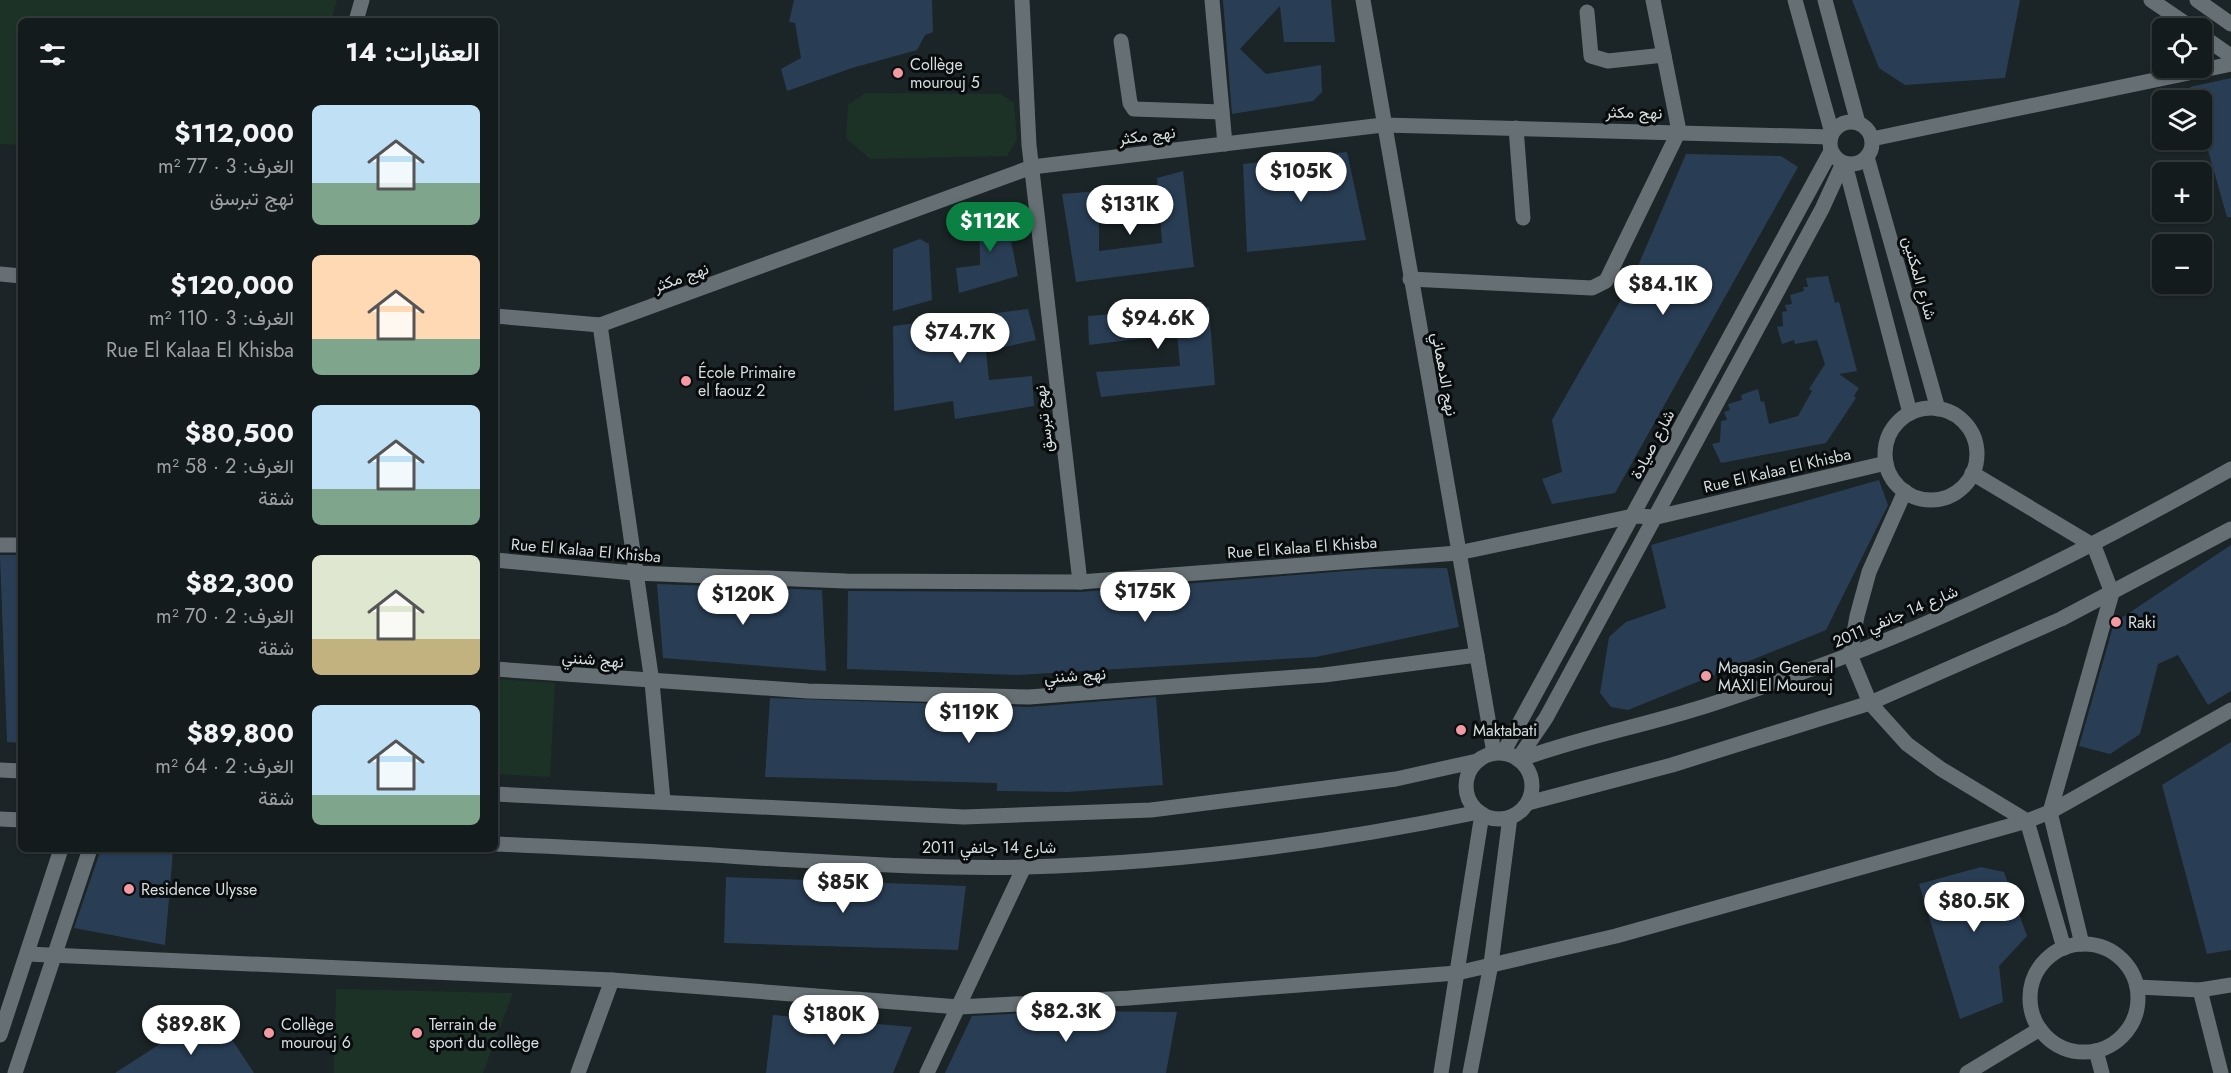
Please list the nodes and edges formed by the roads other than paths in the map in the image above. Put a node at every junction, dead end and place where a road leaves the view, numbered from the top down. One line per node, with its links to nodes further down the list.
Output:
1 (362, 0): 11 (street)
2 (1022, 0): 29 (street, نهج تبرسق)
3 (1212, 0): 19 (street)
4 (1363, 0): 21 (street, نهج الدهماني)
5 (1653, 0): 16 (street)
6 (1795, 0): 24 (street)
7 (1825, 0): 20 (street)
8 (2151, 0): 12 (street)
9 (2197, 0): 13 (street)
10 (1587, 12): 16 (street)
11 (357, 18)
12 (2177, 18)
13 (2231, 24)
14 (1121, 40): 19 (street)
15 (2212, 43): 17 (street)
16 (1664, 55): 23 (street)
17 (2231, 56)
18 (2231, 64): 25 (street)
19 (1222, 112): 26 (street)
20 (1858, 123): 24 (street); 25 (street)
21 (1383, 125): 22 (street, نهج مكثر); 26 (street, نهج مكثر); 33 (street, نهج الدهماني)
22 (1516, 128): 23 (street, نهج مكثر); 30 (street)
23 (1679, 131): 24 (street, نهج مكثر); 33 (street)
24 (1831, 140): 28 (street); 42 (street, شارع صيادة)
25 (1872, 140): 27 (street)
26 (1225, 144): 29 (street, نهج مكثر)
27 (1867, 157): 28 (street); 36 (street, شارع المكنين)
28 (1844, 163): 37 (street); 43 (street)
29 (1032, 167): 35 (street, نهج مكثر); 51 (street, نهج تبرسق)
30 (1523, 218)
31 (0, 274): 32 (street)
32 (18, 276)
33 (1410, 279): 48 (street, نهج الدهماني)
34 (498, 316): 35 (street, نهج مكثر)
35 (600, 325): 50 (street)
36 (1938, 409): 37 (street); 40 (street)
37 (1910, 413): 38 (street)
38 (1886, 463): 41 (street); 43 (street, Rue El Kalaa El Khisba)
39 (2231, 469): 47 (street, شارع 14 جانفي 2011)
40 (1972, 473): 41 (street); 47 (street)
41 (1905, 491): 54 (street)
42 (1633, 516): 43 (street, Rue El Kalaa El Khisba); 48 (street, Rue El Kalaa El Khisba); 59 (street, شارع صيادة)
43 (1657, 518): 60 (street)
44 (2231, 529): 52 (street)
45 (0, 545): 46 (street)
46 (18, 545)
47 (2094, 546): 52 (street); 54 (street, شارع 14 جانفي 2011)
48 (1458, 553): 51 (street, Rue El Kalaa El Khisba); 53 (street, نهج الدهماني)
49 (498, 560): 50 (street, Rue El Kalaa El Khisba)
50 (634, 573): 51 (street, Rue El Kalaa El Khisba); 56 (street)
51 (1080, 582)
52 (2112, 593): 57 (street); 67 (street)
53 (1477, 655): 56 (street, نهج شنني); 59 (street, نهج الدهماني)
54 (1850, 655): 57 (street); 60 (street, شارع 14 جانفي 2011)
55 (498, 669): 56 (street, نهج شنني)
56 (652, 682): 65 (street)
57 (1870, 703): 66 (street); 72 (street)
58 (2231, 710): 67 (street)
59 (1498, 753): 60 (street); 61 (street)
60 (1519, 759): 66 (street)
61 (1477, 761): 65 (street, شارع 14 جانفي 2011); 68 (street)
62 (0, 770): 63 (street)
63 (18, 771)
64 (498, 794): 65 (street, شارع 14 جانفي 2011)
65 (663, 801)
66 (1528, 803): 69 (street)
67 (2050, 812): 72 (street); 77 (street)
68 (1480, 813): 69 (street); 76 (street, شارع 14 جانفي 2011); 82 (street)
69 (1510, 817): 81 (street)
70 (0, 819): 71 (street)
71 (18, 820)
72 (2027, 821): 78 (street); 81 (street)
73 (498, 844): 76 (street, شارع 14 جانفي 2011)
74 (60, 852): 79 (street)
75 (89, 852): 80 (street)
76 (1024, 867): 87 (street)
77 (2082, 944): 78 (street); 85 (street)
78 (2064, 948): 88 (street)
79 (27, 954): 80 (street); 89 (street)
80 (53, 957): 83 (street); 92 (street)
81 (1491, 964): 82 (street); 96 (street)
82 (1456, 973): 87 (street); 95 (street)
83 (612, 980): 87 (street); 93 (street)
84 (2231, 985): 86 (street)
85 (2137, 987): 86 (street); 90 (street)
86 (2200, 990): 98 (street)
87 (959, 1006): 94 (street)
88 (2040, 1029): 90 (street); 91 (street)
89 (0, 1035)
90 (2096, 1051): 97 (street)
91 (1976, 1071)
92 (15, 1073)
93 (578, 1073)
94 (927, 1073)
95 (1441, 1073)
96 (1470, 1073)
97 (2102, 1073)
98 (2221, 1073)

